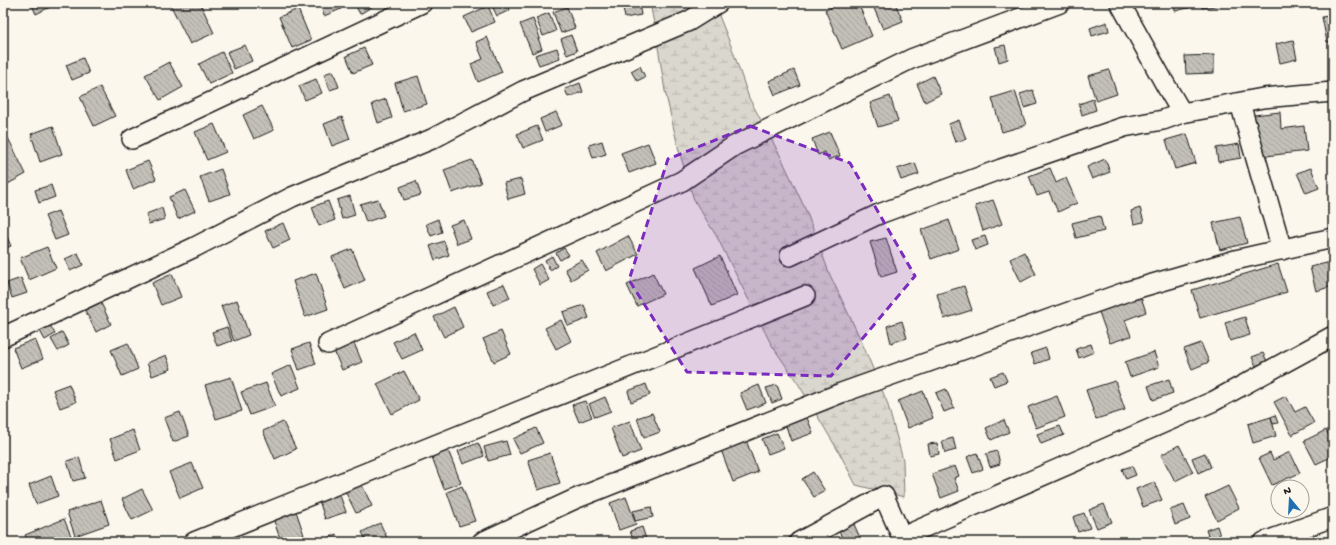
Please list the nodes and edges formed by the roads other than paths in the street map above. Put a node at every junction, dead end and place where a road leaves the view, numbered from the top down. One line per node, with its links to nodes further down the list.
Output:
1 (422, 3): 8 (street)
2 (718, 3): 14 (street)
3 (1060, 3): 15 (street)
4 (1120, 3): 7 (street)
5 (1333, 92): 6 (street)
6 (1240, 103): 7 (street); 10 (street)
7 (1182, 113): 11 (street)
8 (132, 139)
9 (1333, 238): 10 (street)
10 (1282, 250): 19 (street)
11 (790, 256)
12 (805, 296): 18 (street)
13 (1333, 336): 17 (street)
14 (3, 337)
15 (328, 344)
16 (1333, 517): 21 (street)
17 (903, 539): 20 (street)
18 (194, 542)
19 (482, 542)
20 (799, 542)
21 (1264, 542)

